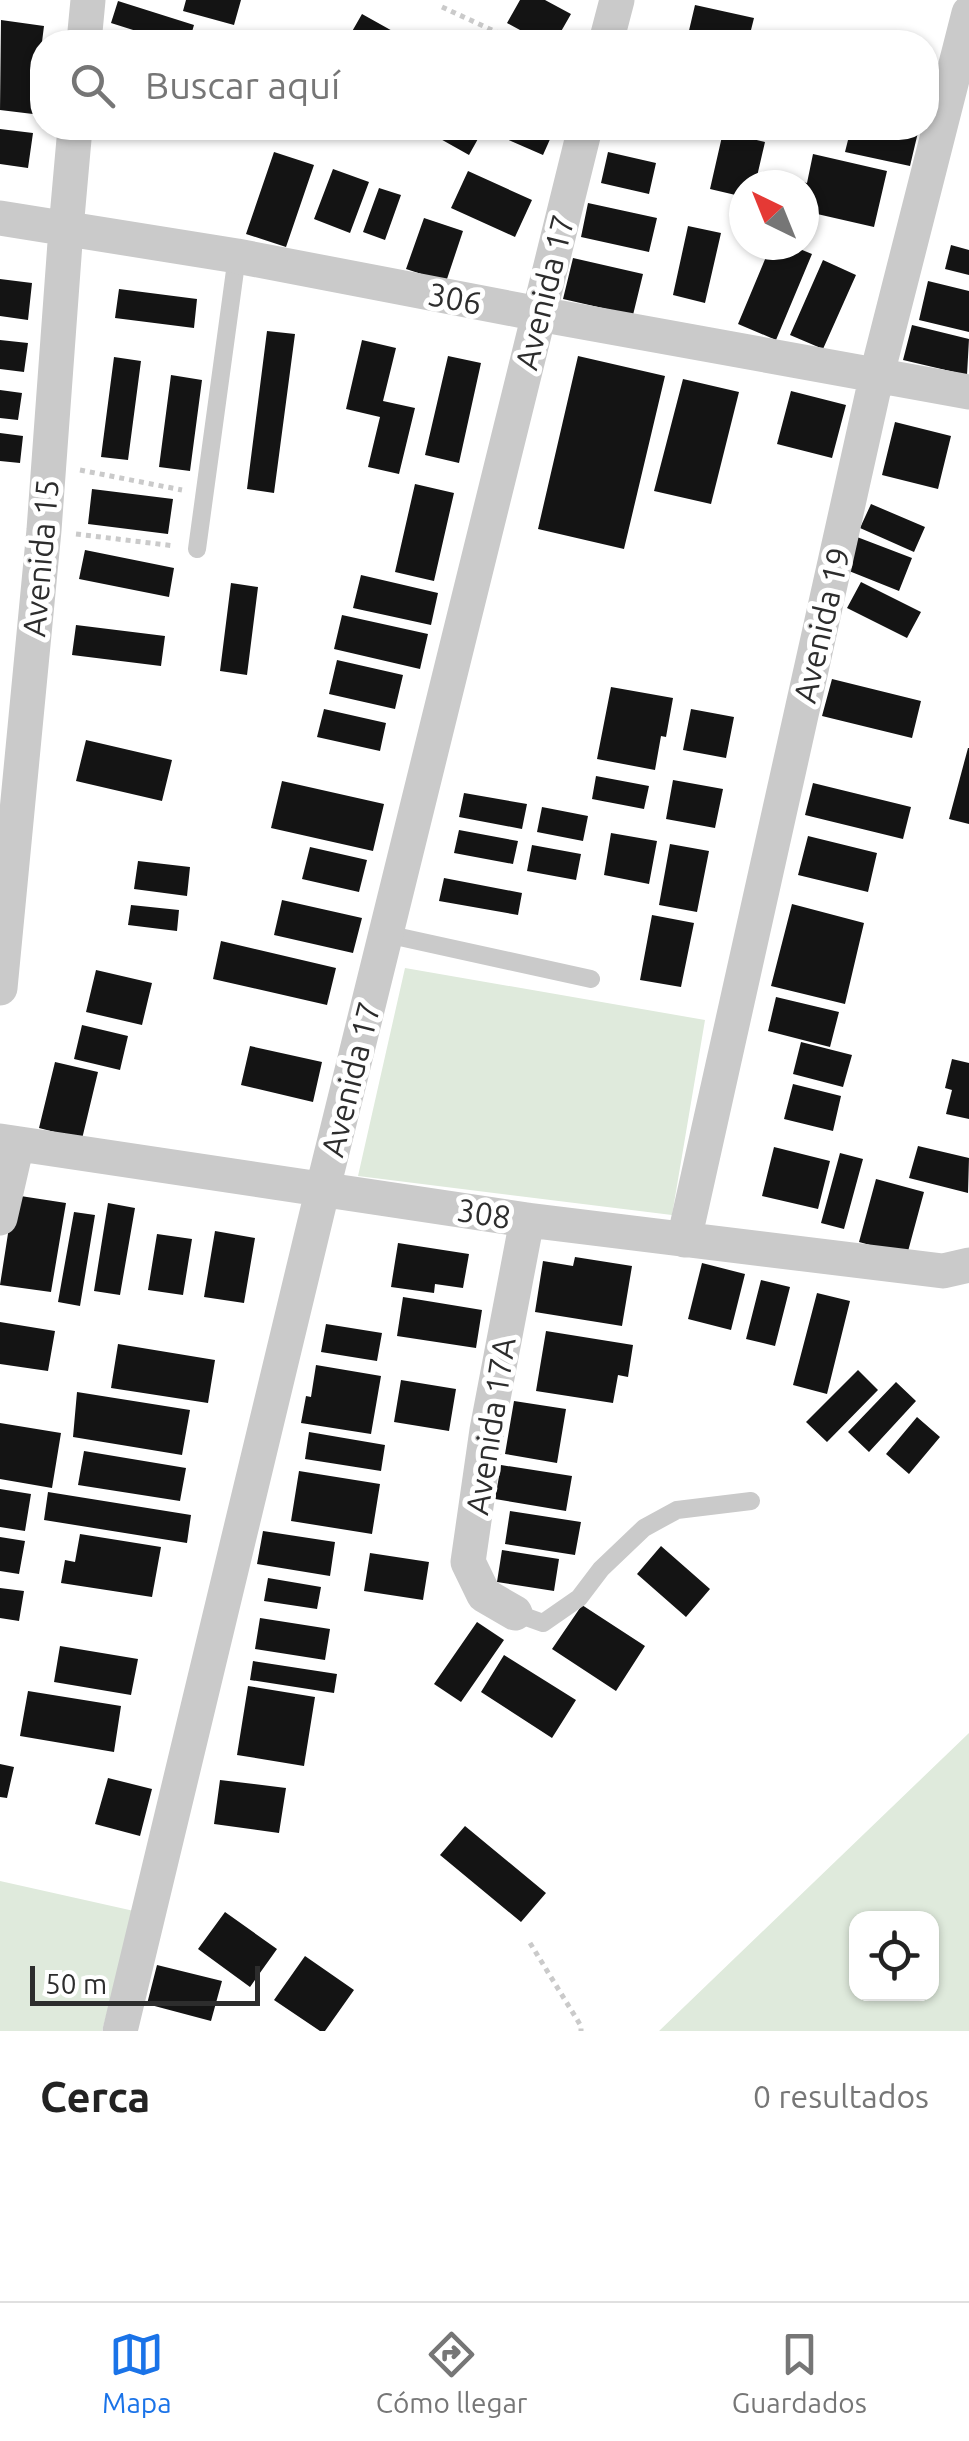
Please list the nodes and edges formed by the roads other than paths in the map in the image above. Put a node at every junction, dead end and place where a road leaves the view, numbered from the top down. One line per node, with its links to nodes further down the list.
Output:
1 (88, 0): 4 (street)
2 (617, 0): 5 (street)
3 (969, 13): 6 (street, Avenida 19)
4 (85, 30)
5 (609, 30)
6 (939, 129)
7 (75, 140): 11 (street, Avenida 15)
8 (582, 140): 13 (street, Avenida 17)
9 (936, 140): 14 (street, Avenida 19)
10 (0, 218): 11 (street, 306)
11 (66, 229): 12 (street, 306); 19 (street, Avenida 15)
12 (237, 256): 13 (street, 306); 16 (lane)
13 (538, 314): 14 (street, 306); 17 (street, Avenida 17)
14 (876, 374): 15 (street, 306); 24 (street, Avenida 19)
15 (969, 392)
16 (197, 549)
17 (386, 934): 18 (lane); 21 (street, Avenida 17)
18 (590, 979)
19 (0, 988)
20 (8, 1143): 21 (street, 308); 22 (street)
21 (323, 1188): 23 (street, 308); 28 (street, Avenida 17)
22 (0, 1218)
23 (527, 1220): 24 (street, 308); 27 (street, Avenida 17A)
24 (684, 1240): 25 (street, 308)
25 (969, 1265)
26 (751, 1502): 27 (lane)
27 (514, 1614)
28 (120, 2031)

